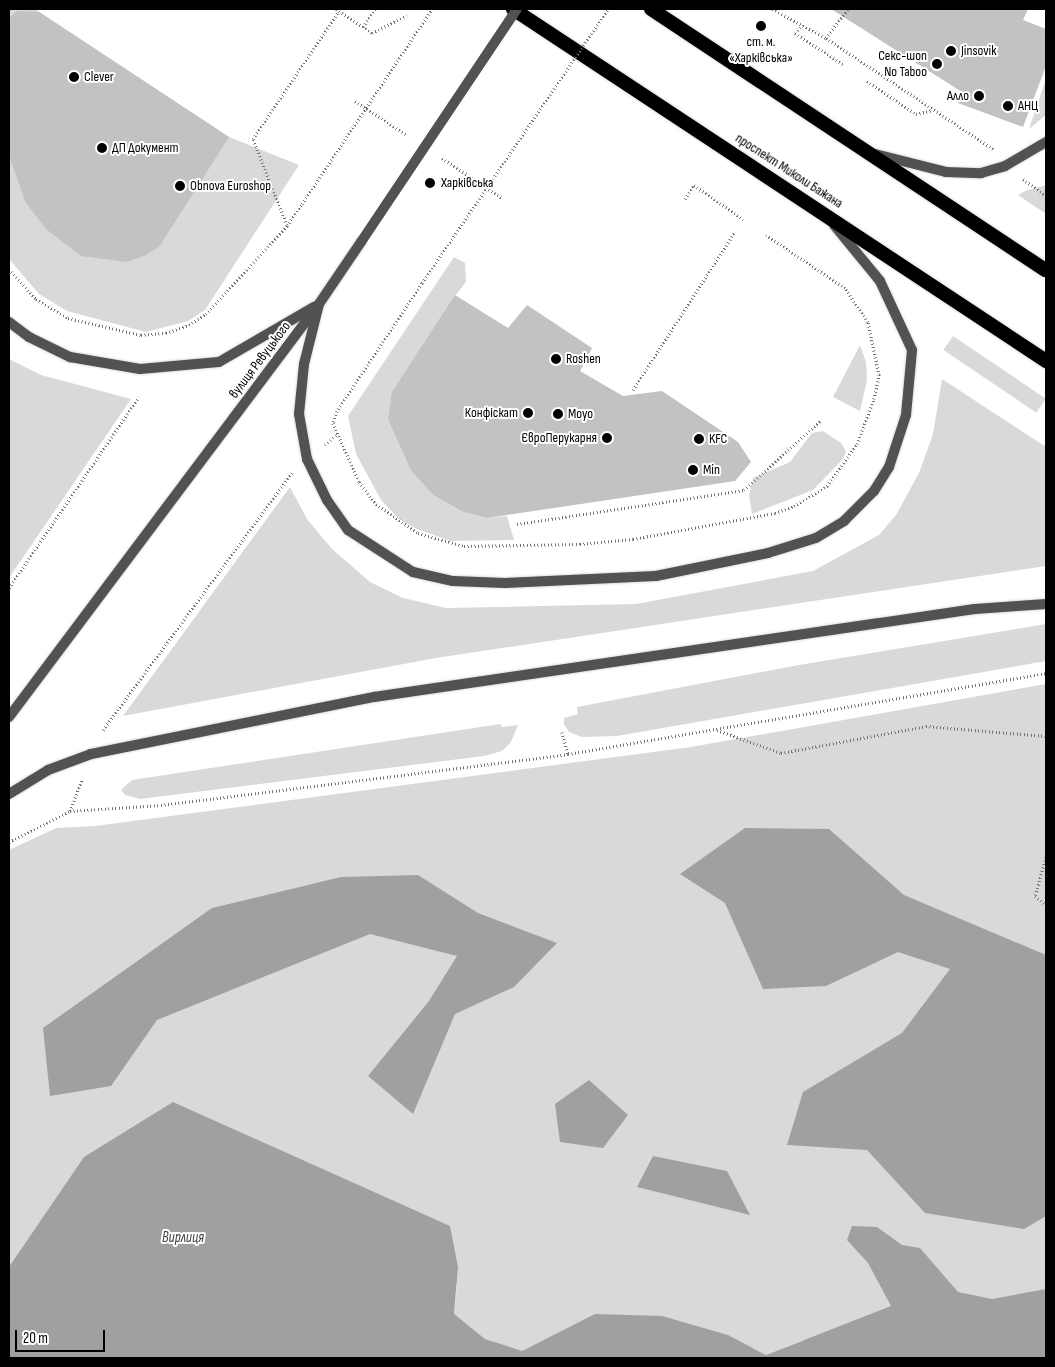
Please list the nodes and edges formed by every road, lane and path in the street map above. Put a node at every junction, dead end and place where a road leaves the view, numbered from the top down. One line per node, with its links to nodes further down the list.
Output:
1 (375, 9): 11 (path)
2 (432, 9): 23 (path, bridge)
3 (515, 9): 21 (highway, проспект Миколи Бажана); 28 (street, вулиця Ревуцького, bridge)
4 (608, 9): 25 (path, bridge)
5 (651, 9): 17 (highway)
6 (772, 9): 10 (path)
7 (848, 9): 12 (path)
8 (338, 10): 11 (path); 23 (path)
9 (407, 15): 11 (path)
10 (802, 24): 12 (path); 13 (path)
11 (363, 27)
12 (826, 38): 15 (path)
13 (844, 65)
14 (867, 80): 15 (path)
15 (933, 110): 18 (path)
16 (1046, 142): 18 (street)
17 (870, 152): 18 (street); 27 (highway)
18 (1005, 166): 19 (path)
19 (1046, 196)
20 (685, 200): 22 (path)
21 (825, 214): 28 (street); 30 (highway, проспект Миколи Бажана)
22 (743, 219)
23 (287, 226): 26 (path)
24 (734, 233): 31 (path)
25 (766, 235)
26 (9, 269)
27 (1046, 270)
28 (319, 304): 29 (street); 39 (street, вулиця Ревуцького)
29 (9, 322)
30 (1046, 361)
31 (634, 390)
32 (139, 397): 36 (path)
33 (820, 421): 35 (path)
34 (285, 479): 43 (path)
35 (517, 524)
36 (9, 588)
37 (1046, 604): 43 (street)
38 (1046, 673): 40 (path)
39 (9, 717)
40 (716, 729): 42 (path); 44 (path)
41 (562, 732): 44 (path)
42 (1046, 736)
43 (91, 754): 45 (street); 46 (path)
44 (568, 754): 46 (path)
45 (9, 794)
46 (70, 811): 47 (path)
47 (9, 842)
48 (1046, 857): 49 (path)
49 (1046, 905)

